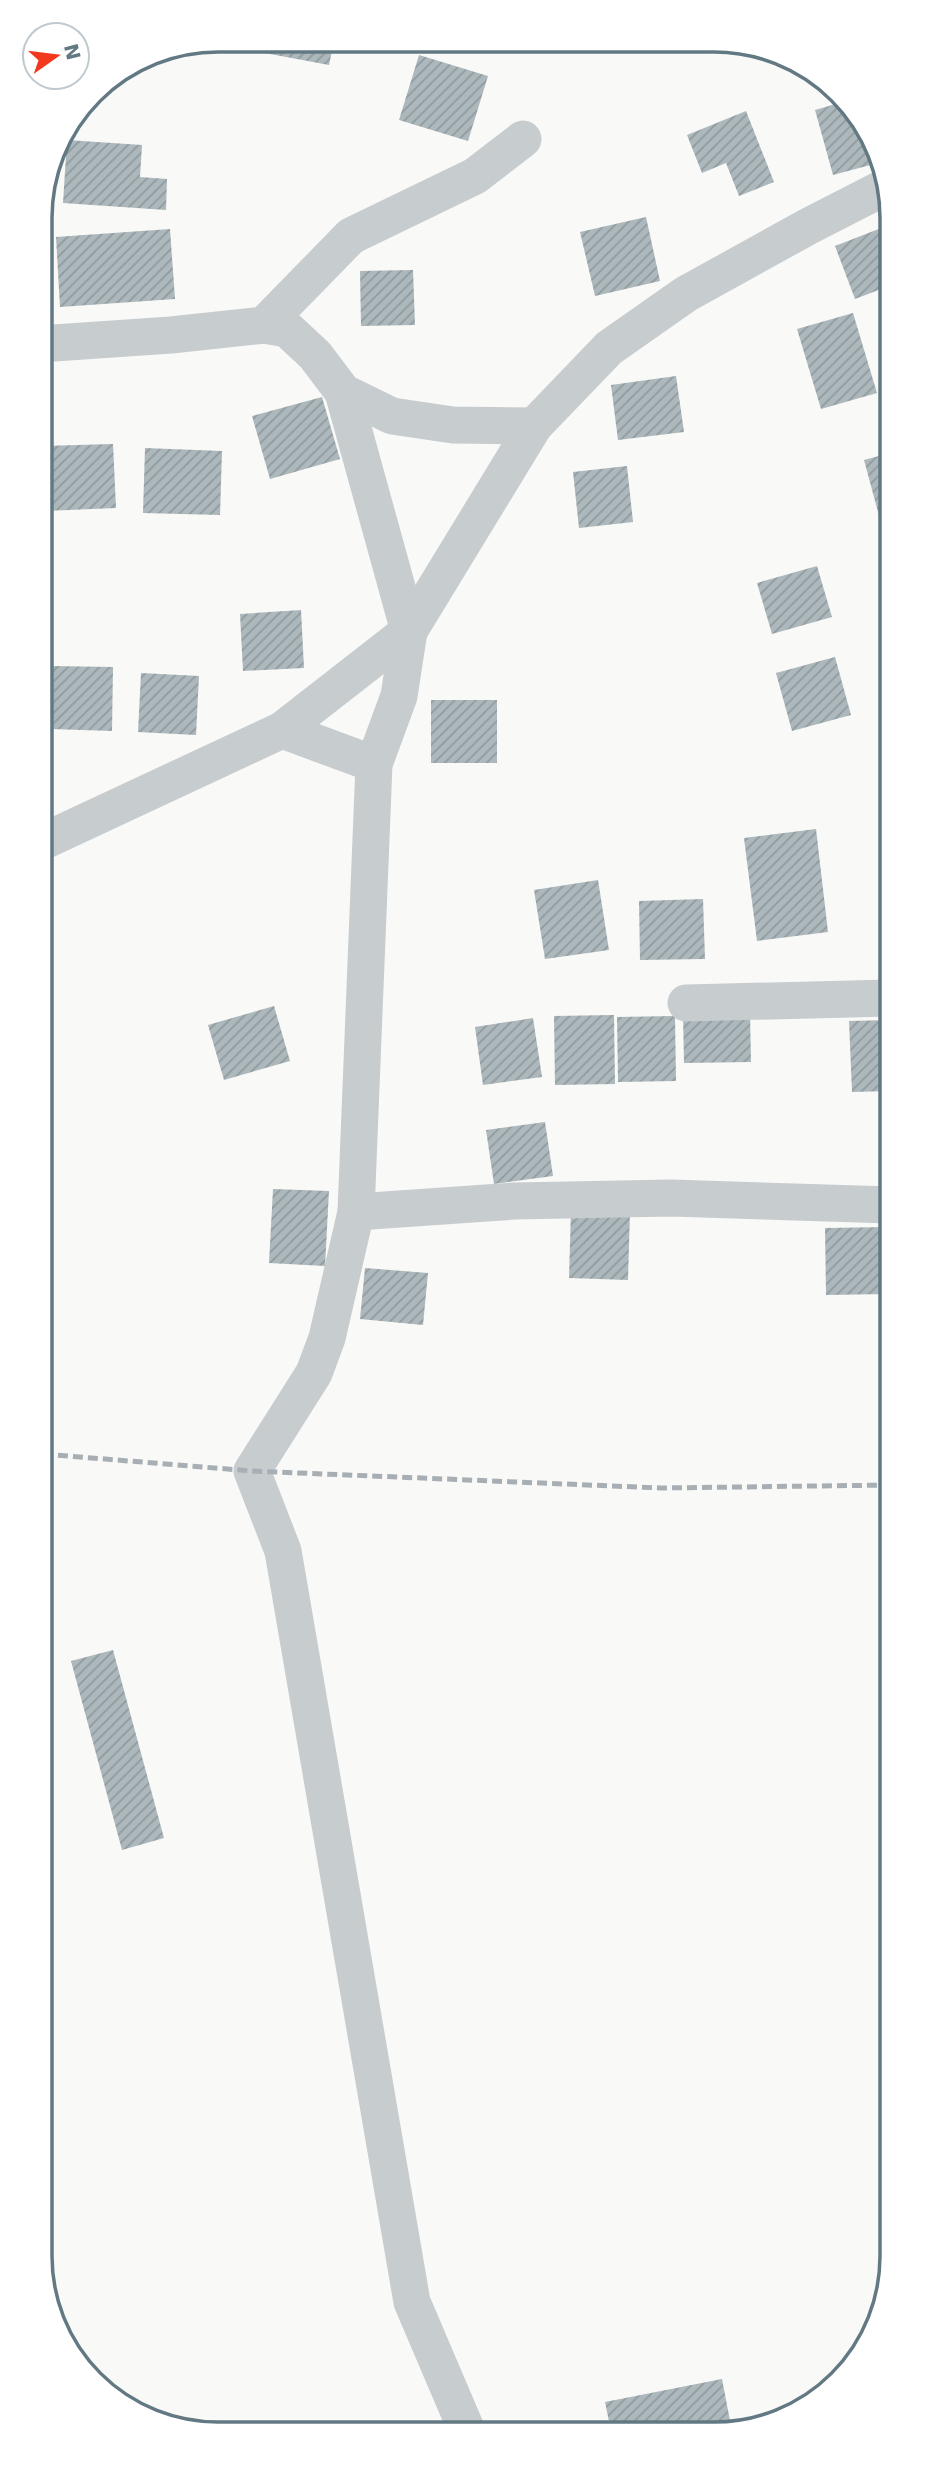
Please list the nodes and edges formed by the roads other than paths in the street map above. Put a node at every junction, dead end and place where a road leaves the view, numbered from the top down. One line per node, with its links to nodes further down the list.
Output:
1 (523, 139): 3 (street)
2 (878, 191): 6 (street)
3 (264, 325): 4 (street); 5 (street)
4 (53, 343)
5 (343, 392): 6 (street); 7 (street)
6 (534, 426): 7 (street)
7 (409, 631): 8 (street); 9 (street)
8 (282, 730): 9 (street); 10 (street)
9 (374, 764): 14 (street)
10 (53, 837)
11 (880, 998): 12 (street)
12 (686, 1003)
13 (880, 1205): 14 (street)
14 (356, 1212): 15 (street)
15 (463, 2422)

